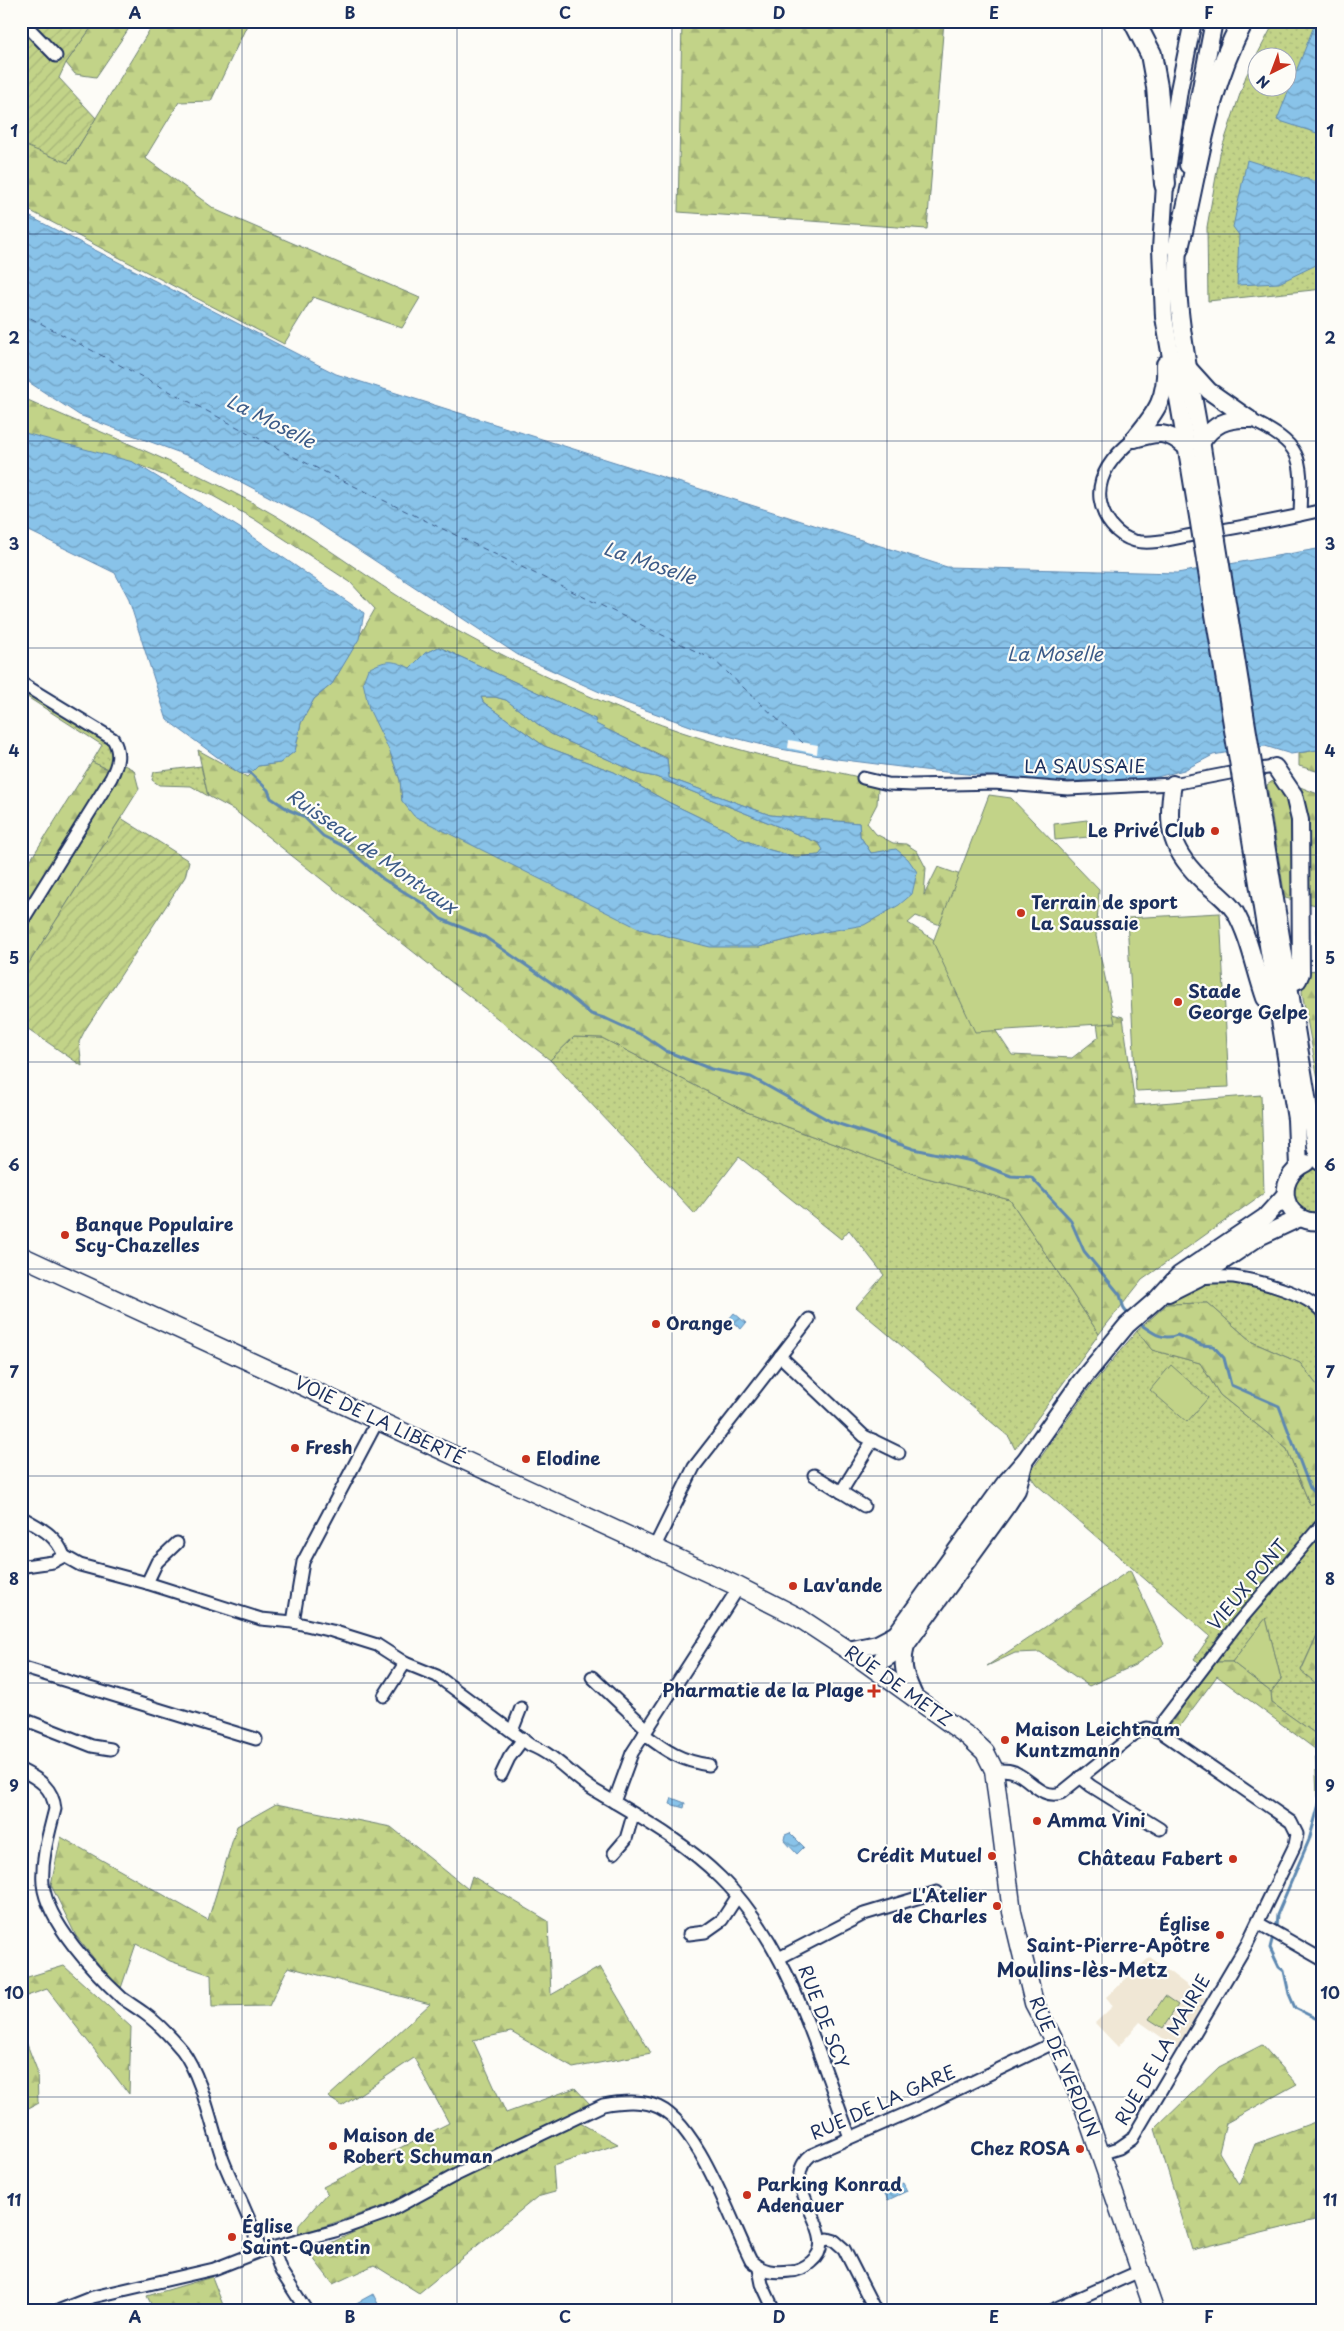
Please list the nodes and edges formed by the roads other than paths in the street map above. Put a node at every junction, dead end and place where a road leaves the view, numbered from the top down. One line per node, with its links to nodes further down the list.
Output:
1 (22, 21): 6 (street)
2 (1134, 21): 7 (highway)
3 (1193, 21): 7 (main road)
4 (1214, 21): 8 (main road)
5 (1243, 21): 8 (highway)
6 (56, 56)
7 (1165, 184): 9 (main road)
8 (1178, 248): 10 (main road)
9 (1164, 317): 12 (main road); 13 (main road)
10 (1190, 369): 11 (main road); 13 (main road)
11 (1249, 419): 13 (main road); 15 (street)
12 (1134, 439): 13 (main road); 15 (street)
13 (1195, 453): 20 (main road, bridge)
14 (1323, 510): 15 (street)
15 (1300, 515)
16 (21, 683): 21 (street)
17 (1275, 767): 19 (street, LA SAUSSAIE); 22 (main road)
18 (863, 778): 19 (street, LA SAUSSAIE)
19 (1173, 784): 23 (main road)
20 (1259, 845): 22 (main road); 23 (main road)
21 (21, 923)
22 (1289, 984): 24 (main road)
23 (1278, 1006): 27 (main road)
24 (1309, 1109): 25 (main road); 26 (main road)
25 (1323, 1131)
26 (1321, 1162): 27 (main road)
27 (1298, 1167): 28 (main road)
28 (1285, 1195): 29 (main road); 33 (main road)
29 (1300, 1218): 30 (main road); 32 (main road)
30 (1323, 1221)
31 (23, 1261): 37 (main road, VOIE DE LA LIBERTÉ)
32 (1198, 1278): 33 (main road); 34 (street)
33 (1157, 1299): 52 (main road)
34 (1323, 1313)
35 (809, 1319): 36 (street)
36 (780, 1356): 38 (street); 46 (street)
37 (378, 1420): 46 (main road, VOIE DE LA LIBERTÉ); 51 (street)
38 (873, 1440): 39 (street); 41 (street)
39 (899, 1453)
40 (814, 1475): 41 (street)
41 (841, 1492): 42 (street)
42 (864, 1506)
43 (21, 1517): 47 (street)
44 (1323, 1523): 64 (street, VIEUX PONT)
45 (176, 1543): 49 (street)
46 (654, 1548): 50 (main road, VOIE DE LA LIBERTÉ)
47 (64, 1556): 48 (street); 49 (street)
48 (25, 1566)
49 (147, 1583): 51 (street)
50 (739, 1587): 53 (main road, RUE DE METZ); 63 (street)
51 (293, 1622): 54 (street)
52 (901, 1639): 53 (main road); 55 (main road); 59 (main road)
53 (848, 1650): 55 (main road, RUE DE METZ)
54 (405, 1663): 58 (street); 62 (street)
55 (880, 1665): 59 (main road, RUE DE METZ)
56 (21, 1667): 65 (street)
57 (592, 1677): 63 (street)
58 (384, 1696)
59 (916, 1698): 70 (main road, RUE DE METZ)
60 (521, 1708): 62 (street)
61 (21, 1718): 67 (street)
62 (512, 1731): 66 (street)
63 (645, 1732): 68 (street); 73 (street)
64 (1161, 1732): 72 (street); 79 (street, RUE DE LA MAIRIE)
65 (256, 1739)
66 (523, 1739): 71 (street); 73 (street)
67 (111, 1749)
68 (709, 1765)
69 (21, 1770): 88 (street)
70 (994, 1770): 72 (street); 83 (main road, RUE DE VERDUN)
71 (501, 1775)
72 (1080, 1777): 75 (street)
73 (614, 1802): 74 (street)
74 (633, 1815): 76 (street); 78 (street)
75 (1160, 1829)
76 (614, 1853)
77 (936, 1892): 81 (street, RUE DE SCY)
78 (737, 1897): 80 (street); 81 (street)
79 (1258, 1923): 82 (street); 85 (street, RUE DE LA MAIRIE)
80 (688, 1934)
81 (780, 1958): 84 (street, RUE DE SCY)
82 (1323, 1960)
83 (1053, 2040): 84 (street, RUE DE LA GARE); 85 (main road, RUE DE VERDUN)
84 (850, 2137): 86 (street, RUE DE LA GARE)
85 (1100, 2154): 90 (main road, RUE DE VERDUN)
86 (821, 2241): 89 (street); 94 (street)
87 (273, 2249): 88 (street); 89 (street); 92 (street)
88 (260, 2251): 91 (street)
89 (759, 2269): 93 (street)
90 (1140, 2271): 95 (street); 96 (main road, RUE DE VERDUN)
91 (60, 2310)
92 (306, 2310)
93 (774, 2310)
94 (875, 2310)
95 (1052, 2310)
96 (1154, 2310)

